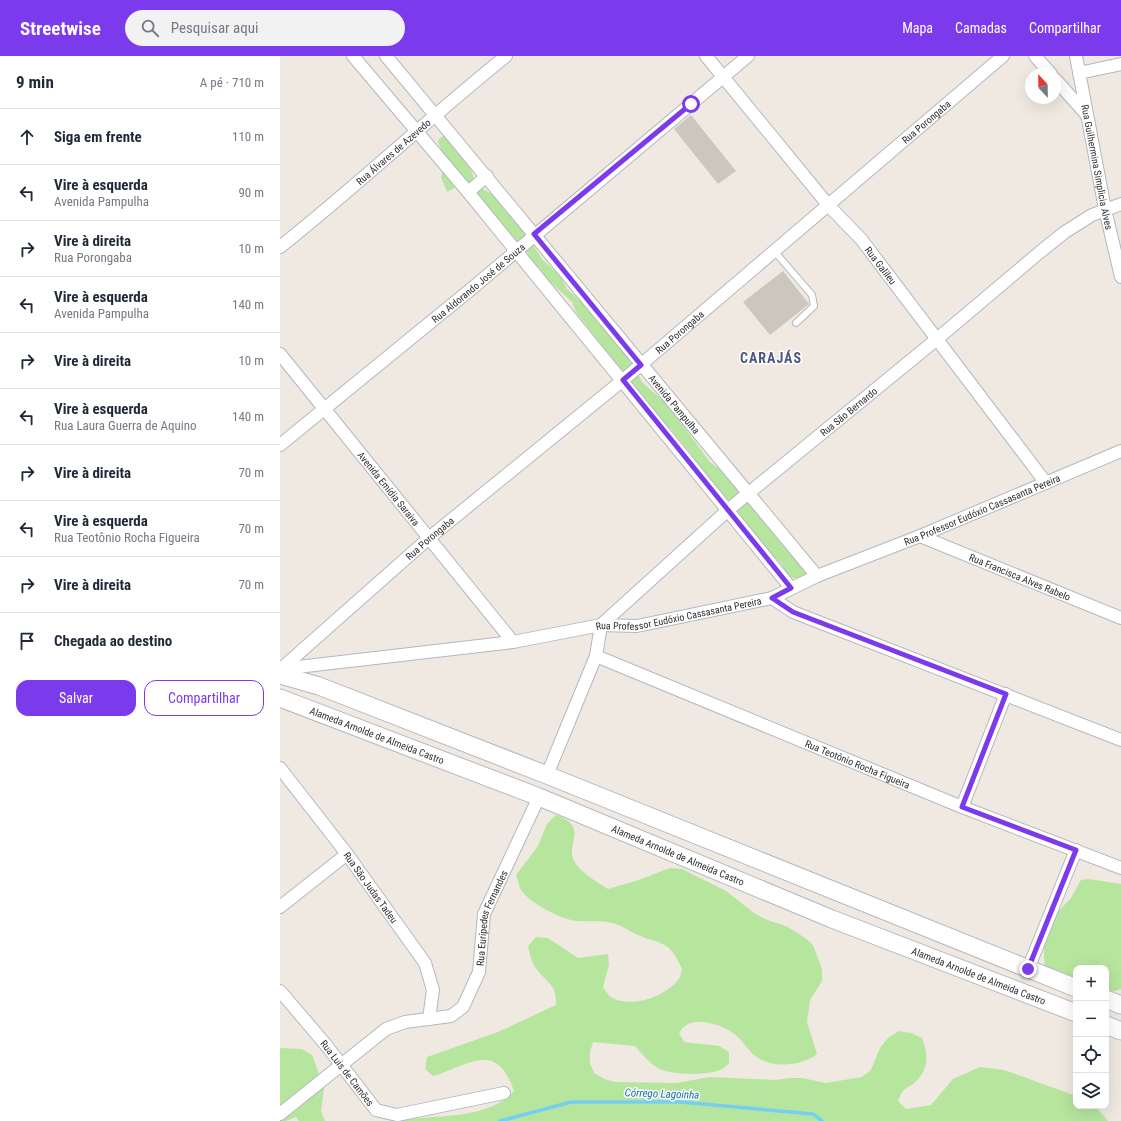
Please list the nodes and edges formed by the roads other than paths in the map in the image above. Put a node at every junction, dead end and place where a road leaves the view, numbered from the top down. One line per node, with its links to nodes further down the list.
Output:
1 (353, 56): 16 (street)
2 (386, 56): 14 (street, Avenida Pampulha)
3 (506, 56): 14 (street, Rua Álvares de Azevedo)
4 (706, 56): 12 (street, Rua Galileu)
5 (748, 56): 12 (street, Rua Aldorando José de Souza)
6 (1004, 56): 20 (street, Rua Porongaba)
7 (1035, 56): 10 (street)
8 (1076, 56): 11 (street, Rua Guilhermina Simplicia Alves)
9 (1121, 64): 11 (street)
10 (1046, 68)
11 (1079, 73): 15 (street, Rua Guilhermina Simplicia Alves)
12 (723, 76): 20 (street, Rua Galileu); 22 (street, Rua Aldorando José de Souza)
13 (1061, 86): 15 (street)
14 (433, 115): 16 (street, Rua Álvares de Azevedo); 17 (street, Avenida Pampulha)
15 (1087, 116): 21 (street, Rua Guilhermina Simplicia Alves)
16 (416, 130): 18 (street); 23 (street, Rua Álvares de Azevedo)
17 (487, 176): 18 (street); 22 (street, Avenida Pampulha)
18 (468, 192): 24 (street)
19 (1121, 204): 21 (street, Rua São Bernardo)
20 (829, 206): 25 (street, Rua Porongaba); 28 (street, Rua Galileu)
21 (1105, 209): 26 (street, Rua Guilhermina Simplicia Alves); 28 (street, Rua São Bernardo)
22 (534, 234): 24 (street, Rua Aldorando José de Souza); 30 (street, Avenida Pampulha)
23 (280, 247)
24 (515, 250): 31 (street); 32 (street, Rua Aldorando José de Souza)
25 (774, 252): 27 (lane); 30 (street, Rua Porongaba)
26 (1121, 277)
27 (796, 323)
28 (937, 339): 35 (street, Rua Galileu); 36 (street, Rua São Bernardo)
29 (280, 354): 32 (street, Avenida Emídia Saraiva)
30 (641, 365): 31 (street, Rua Porongaba); 36 (street, Avenida Pampulha)
31 (623, 380): 37 (street); 39 (street, Rua Porongaba)
32 (324, 408): 33 (street, Rua Aldorando José de Souza); 39 (street, Avenida Emídia Saraiva)
33 (280, 445)
34 (1121, 451): 35 (street, Rua Professor Eudóxio Cassasanta Pereira)
35 (1046, 483): 38 (street, Rua Professor Eudóxio Cassasanta Pereira)
36 (747, 494): 37 (street, Rua São Bernardo); 40 (street, Avenida Pampulha)
37 (728, 510): 41 (street); 44 (street, Rua São Bernardo)
38 (920, 536): 40 (street, Rua Professor Eudóxio Cassasanta Pereira); 43 (street, Rua Francisca Alves Rabelo)
39 (429, 538): 45 (street, Avenida Emídia Saraiva); 47 (street, Rua Porongaba)
40 (817, 576): 41 (street, Rua Professor Eudóxio Cassasanta Pereira)
41 (791, 588): 42 (street, Rua Professor Eudóxio Cassasanta Pereira)
42 (772, 598): 44 (street, Rua Professor Eudóxio Cassasanta Pereira); 48 (street)
43 (1121, 618)
44 (601, 625): 45 (street, Rua Professor Eudóxio Cassasanta Pereira); 46 (street)
45 (512, 642): 47 (street, Rua Professor Eudóxio Cassasanta Pereira)
46 (596, 656): 52 (street); 54 (street, Rua Teotônio Rocha Figueira)
47 (280, 671): 52 (main road)
48 (1006, 694): 50 (street); 54 (street)
49 (280, 698): 53 (main road, Alameda Arnolde de Almeida Castro)
50 (1121, 740)
51 (280, 768): 58 (street, Rua São Judas Tadeu)
52 (547, 775): 55 (main road)
53 (539, 797): 57 (main road, Alameda Arnolde de Almeida Castro); 67 (street, Rua Eurípedes Fernandes)
54 (962, 807): 56 (street, Rua Teotônio Rocha Figueira)
55 (681, 828): 57 (main road); 61 (main road)
56 (1076, 850): 59 (street, Rua Teotônio Rocha Figueira); 61 (street)
57 (672, 852): 66 (main road, Alameda Arnolde de Almeida Castro)
58 (346, 854): 60 (street); 67 (street, Rua São Judas Tadeu)
59 (1121, 868)
60 (280, 906)
61 (1028, 969): 62 (main road)
62 (1073, 987)
63 (280, 991): 70 (street, Rua Luis de Camões)
64 (1109, 1000): 65 (main road)
65 (1121, 1005)
66 (1073, 1012)
67 (429, 1019): 70 (street, Rua Eurípedes Fernandes)
68 (1109, 1026): 69 (main road)
69 (1121, 1031)
70 (342, 1065): 71 (street, Rua Luis de Camões); 72 (street, Rua Eurípedes Fernandes)
71 (504, 1093)
72 (280, 1114)

